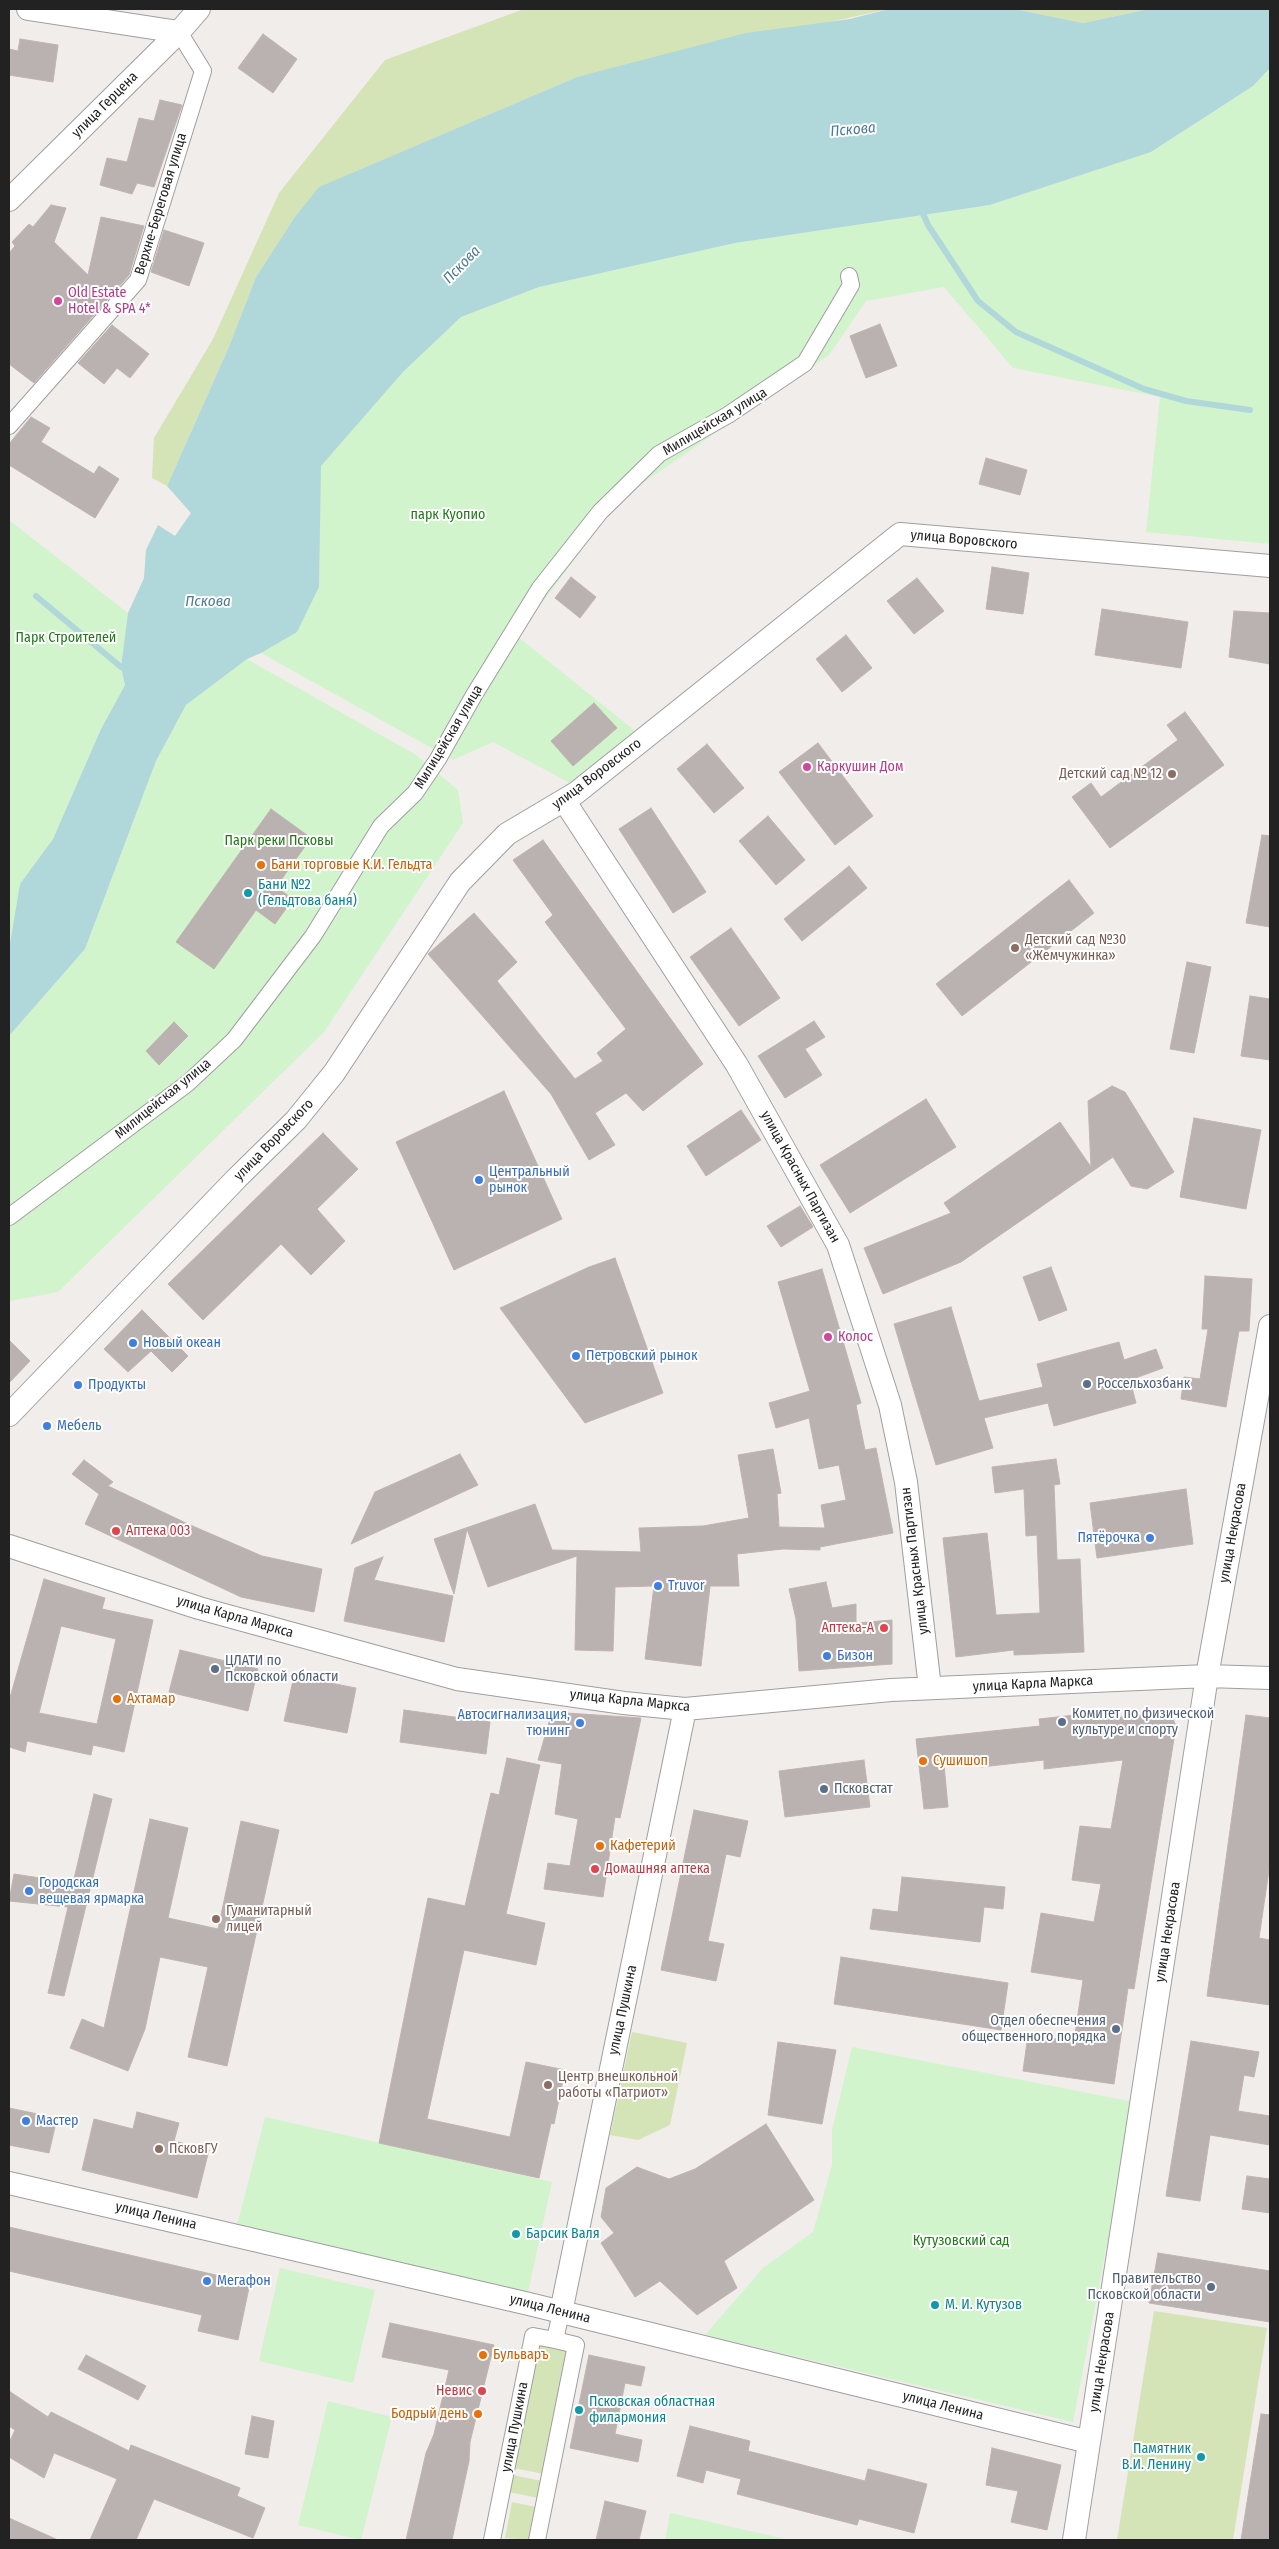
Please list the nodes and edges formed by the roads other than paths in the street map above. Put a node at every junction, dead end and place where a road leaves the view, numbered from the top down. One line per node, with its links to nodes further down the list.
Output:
1 (28, 9): 3 (street)
2 (199, 9): 3 (street, улица Герцена)
3 (179, 32): 4 (street, улица Герцена); 6 (street, Верхне-Береговая улица)
4 (9, 200)
5 (849, 276): 9 (street, Милицейская улица)
6 (9, 426)
7 (1270, 566): 8 (street, улица Воровского)
8 (565, 802): 11 (street, улица Воровского); 15 (street, улица Красных Партизан)
9 (9, 1217)
10 (1270, 1326): 13 (street, улица Некрасова)
11 (9, 1415)
12 (9, 1546): 16 (street, улица Карла Маркса)
13 (1207, 1676): 14 (street, улица Карла Маркса); 15 (street, улица Карла Маркса); 20 (street, улица Некрасова)
14 (1270, 1678)
15 (930, 1688): 16 (street, улица Карла Маркса)
16 (685, 1709): 18 (street, улица Пушкина)
17 (9, 2183): 18 (street, улица Ленина)
18 (561, 2312): 19 (street, улица Пушкина); 20 (street, улица Ленина)
19 (555, 2340): 21 (street, улица Пушкина); 22 (street, улица Пушкина)
20 (1090, 2442): 23 (street, улица Некрасова)
21 (492, 2540)
22 (537, 2540)
23 (1074, 2540)

